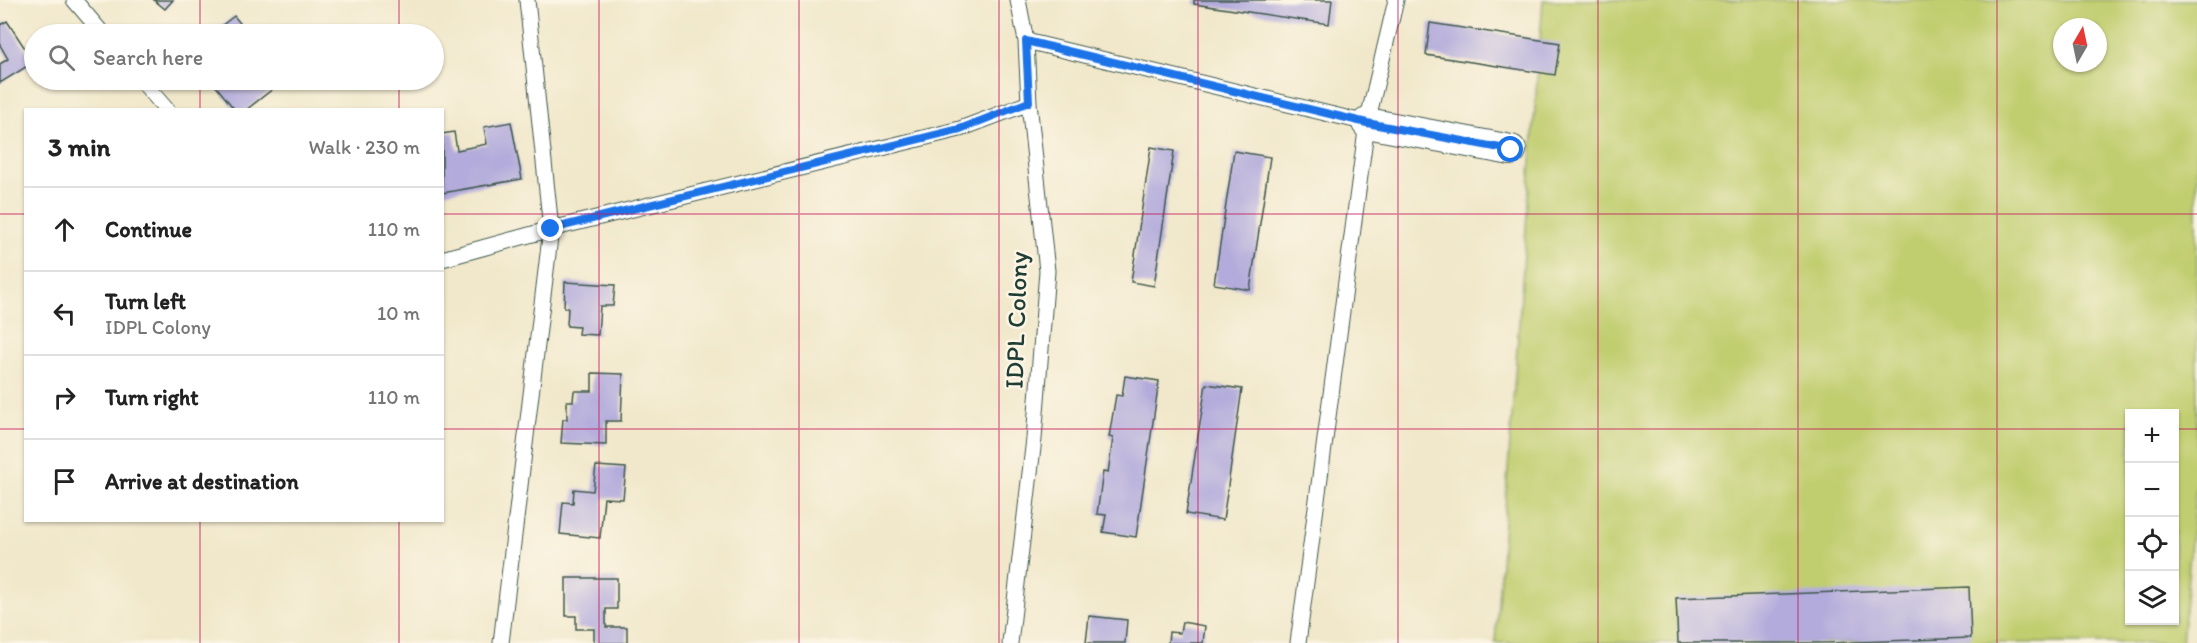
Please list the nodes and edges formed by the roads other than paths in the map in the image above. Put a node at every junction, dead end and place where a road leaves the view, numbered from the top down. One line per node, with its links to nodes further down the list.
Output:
1 (74, 0): 5 (lane)
2 (527, 0): 12 (lane)
3 (1018, 0): 6 (lane, IDPL Colony)
4 (1396, 0): 10 (lane)
5 (94, 24)
6 (1026, 41): 8 (lane, IDPL Colony); 10 (lane)
7 (150, 90): 9 (lane)
8 (1029, 102): 12 (lane); 15 (lane, IDPL Colony)
9 (165, 108)
10 (1367, 123): 11 (street); 16 (lane)
11 (1511, 150)
12 (551, 229): 13 (lane); 14 (lane)
13 (444, 258)
14 (501, 643)
15 (1010, 643)
16 (1298, 643)

